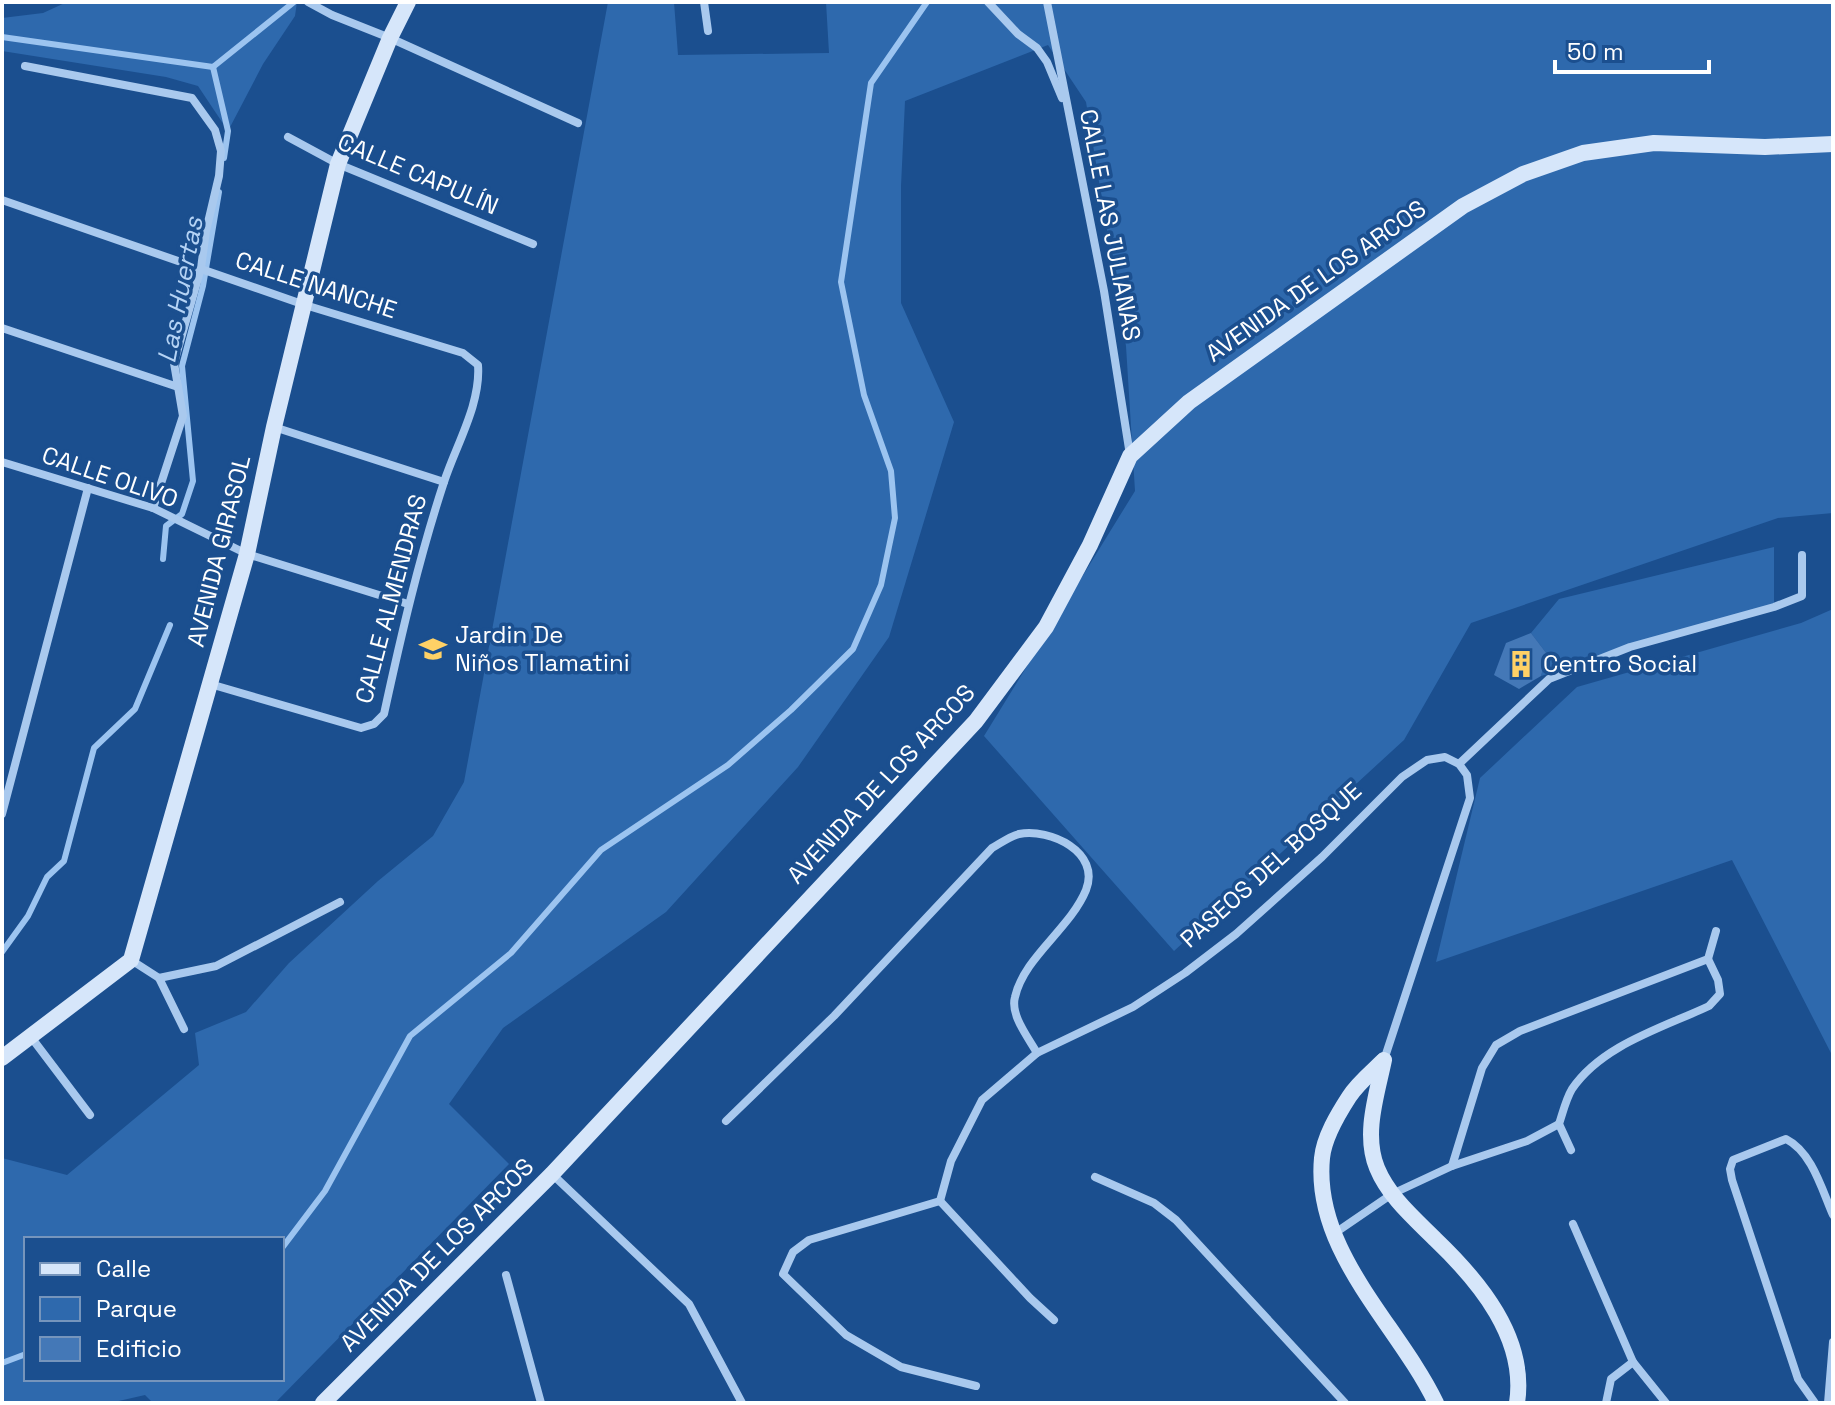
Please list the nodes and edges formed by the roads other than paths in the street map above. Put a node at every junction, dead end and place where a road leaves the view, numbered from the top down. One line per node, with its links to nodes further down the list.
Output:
1 (308, 2): 7 (street)
2 (408, 2): 7 (main road, AVENIDA GIRASOL)
3 (704, 2): 6 (street)
4 (1047, 2): 9 (street, CALLE LAS JULIANAS)
5 (991, 5): 9 (street)
6 (708, 31)
7 (390, 38): 10 (street); 13 (main road, AVENIDA GIRASOL)
8 (25, 66): 16 (street)
9 (1070, 117): 22 (street, CALLE LAS JULIANAS)
10 (578, 123)
11 (288, 137): 13 (street, CALLE CAPULÍN)
12 (1833, 144): 22 (main road, AVENIDA DE LOS ARCOS)
13 (338, 164): 15 (street, CALLE CAPULÍN); 17 (main road, AVENIDA GIRASOL)
14 (2, 200): 16 (street, CALLE NANCHE)
15 (533, 244)
16 (202, 268): 17 (street, CALLE NANCHE); 20 (street)
17 (305, 305): 19 (street, CALLE NANCHE); 21 (main road, AVENIDA GIRASOL)
18 (2, 328): 20 (street)
19 (478, 365): 24 (street, CALLE ALMENDRAS)
20 (178, 387): 26 (street)
21 (274, 427): 24 (street); 27 (main road, AVENIDA GIRASOL)
22 (1130, 456): 48 (main road, AVENIDA DE LOS ARCOS)
23 (2, 462): 25 (street, CALLE OLIVO)
24 (444, 482): 29 (street, CALLE ALMENDRAS)
25 (88, 488): 26 (street, CALLE OLIVO); 32 (street)
26 (157, 511): 27 (street, CALLE OLIVO)
27 (247, 554): 29 (street, CALLE OLIVO); 30 (main road, AVENIDA GIRASOL)
28 (1802, 555): 31 (street)
29 (408, 604): 30 (street, CALLE ALMENDRAS)
30 (209, 684): 36 (main road, AVENIDA GIRASOL)
31 (1459, 764): 40 (street, PASEOS DEL BOSQUE); 42 (street)
32 (2, 814)
33 (340, 902): 37 (street)
34 (1716, 931): 35 (street)
35 (1708, 959): 45 (street); 47 (street)
36 (131, 960): 37 (street); 39 (main road)
37 (159, 978): 38 (street)
38 (184, 1029)
39 (31, 1037): 41 (main road); 43 (street)
40 (1037, 1053): 44 (street); 51 (street, PASEOS DEL BOSQUE)
41 (2, 1058)
42 (1384, 1060): 50 (main road); 54 (main road)
43 (90, 1115)
44 (726, 1121)
45 (1559, 1124): 46 (street); 47 (street)
46 (1571, 1150)
47 (1452, 1166): 50 (street)
48 (552, 1174): 60 (main road, AVENIDA DE LOS ARCOS); 62 (street)
49 (1095, 1177): 63 (street)
50 (1392, 1194): 54 (street); 65 (main road)
51 (940, 1201): 56 (street); 59 (street)
52 (1833, 1215): 68 (street)
53 (1573, 1224): 58 (street)
54 (1335, 1233): 64 (main road)
55 (506, 1275): 61 (street)
56 (1054, 1320)
57 (1833, 1342): 69 (street)
58 (1633, 1362): 66 (street); 67 (street)
59 (976, 1386)
60 (323, 1403)
61 (541, 1403)
62 (742, 1403)
63 (1345, 1403)
64 (1436, 1403)
65 (1517, 1403)
66 (1606, 1403)
67 (1666, 1403)
68 (1815, 1403)
69 (1828, 1403)

